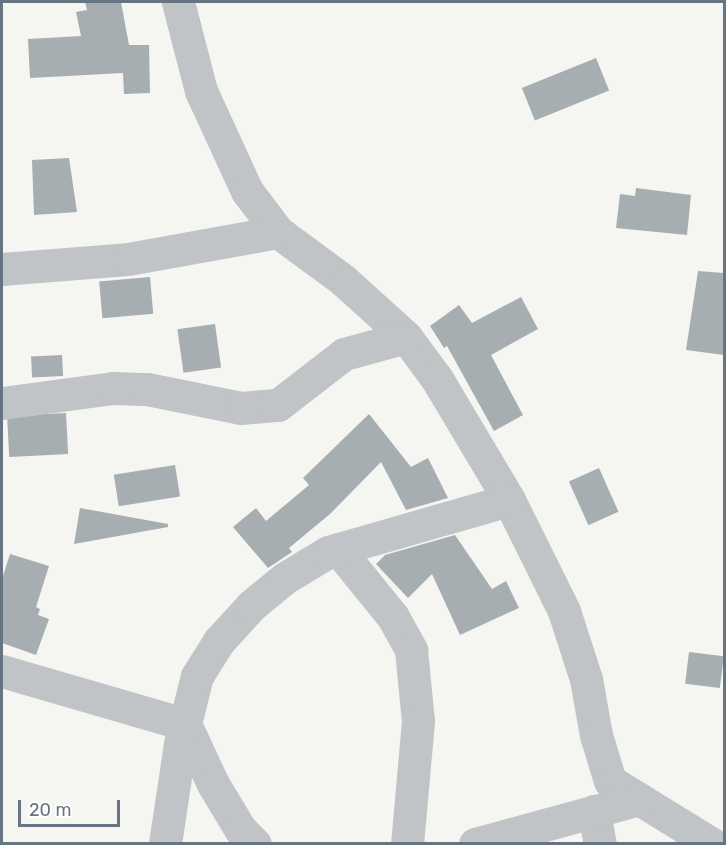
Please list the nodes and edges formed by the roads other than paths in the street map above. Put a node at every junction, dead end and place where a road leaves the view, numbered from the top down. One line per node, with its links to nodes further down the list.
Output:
1 (178, 2): 2 (street)
2 (278, 232): 3 (street); 4 (street)
3 (2, 269)
4 (406, 337): 5 (street); 6 (street)
5 (2, 403)
6 (509, 500): 7 (street); 10 (street)
7 (338, 549): 9 (street); 14 (street)
8 (2, 671): 9 (street)
9 (185, 724): 12 (street); 13 (street)
10 (639, 799): 11 (street); 17 (street)
11 (594, 811): 15 (street); 16 (street)
12 (165, 843)
13 (255, 843)
14 (407, 843)
15 (475, 843)
16 (600, 843)
17 (712, 843)

